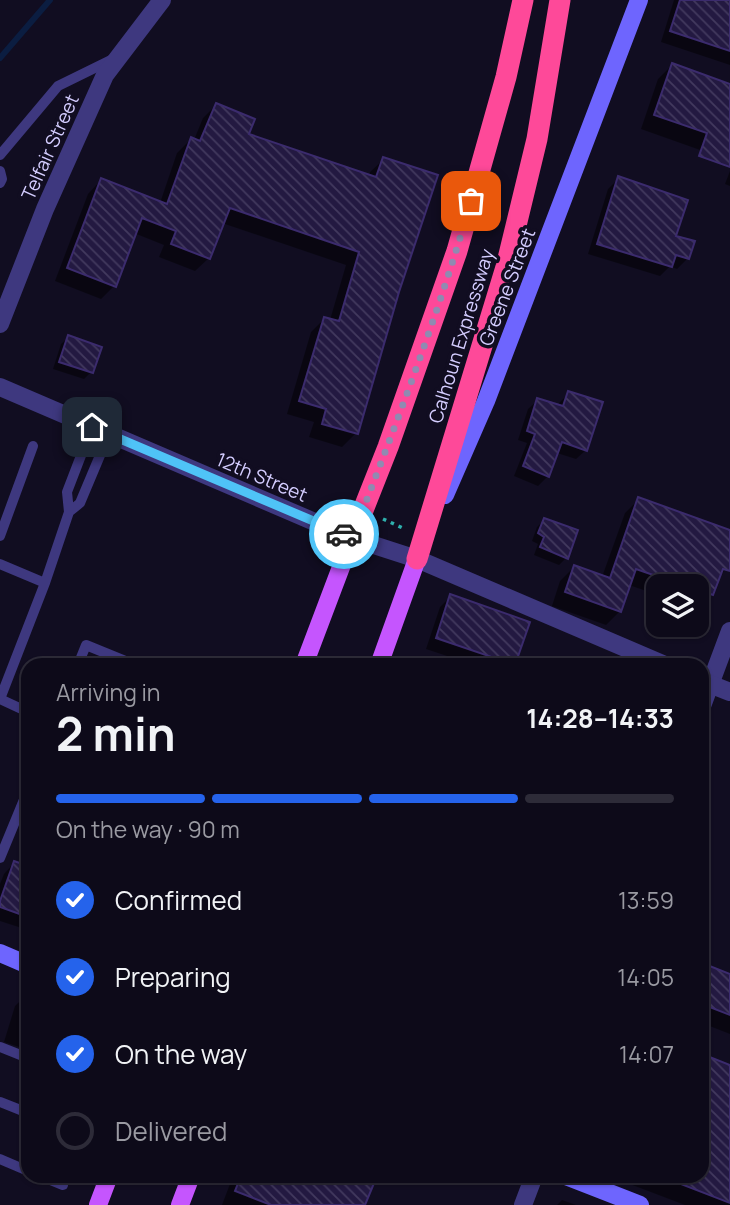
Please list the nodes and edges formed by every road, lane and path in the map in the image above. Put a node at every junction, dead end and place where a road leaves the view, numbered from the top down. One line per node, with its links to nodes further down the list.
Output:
1 (162, 0): 5 (street, Telfair Street)
2 (523, 0): 18 (highway, Calhoun Expressway)
3 (560, 0): 19 (highway, Calhoun Expressway)
4 (639, 0): 19 (main road, Greene Street)
5 (119, 57): 6 (lane); 9 (street, Telfair Street)
6 (0, 155)
7 (0, 171): 8 (lane)
8 (0, 183)
9 (0, 324)
10 (0, 387): 11 (street, 12th Street)
11 (92, 427): 12 (street, 12th Street); 14 (lane)
12 (109, 434): 14 (lane); 18 (street, 12th Street)
13 (33, 446): 17 (lane)
14 (69, 512): 21 (lane)
15 (382, 519): 16 (path)
16 (407, 529)
17 (0, 536)
18 (352, 538): 19 (street, 12th Street); 25 (main road)
19 (417, 559): 26 (main road, Greene Street); 27 (street, 12th Street)
20 (0, 564): 21 (lane)
21 (45, 583): 31 (lane)
22 (730, 631): 28 (street)
23 (81, 658): 24 (lane)
24 (118, 658)
25 (307, 658)
26 (382, 658)
27 (649, 658)
28 (709, 676)
29 (709, 683): 30 (street)
30 (730, 692)
31 (0, 699): 32 (lane)
32 (21, 709)
33 (21, 814): 34 (lane)
34 (0, 858)
35 (0, 953): 36 (main road)
36 (21, 962)
37 (0, 1047): 38 (lane)
38 (21, 1055)
39 (0, 1102): 40 (lane)
40 (21, 1110)
41 (0, 1159): 42 (lane)
42 (21, 1168)
43 (58, 1183): 48 (lane)
44 (106, 1183): 49 (main road)
45 (188, 1183): 50 (main road)
46 (531, 1183): 51 (street)
47 (584, 1183): 52 (main road)
48 (63, 1185)
49 (98, 1205)
50 (180, 1205)
51 (523, 1205)
52 (640, 1205)

